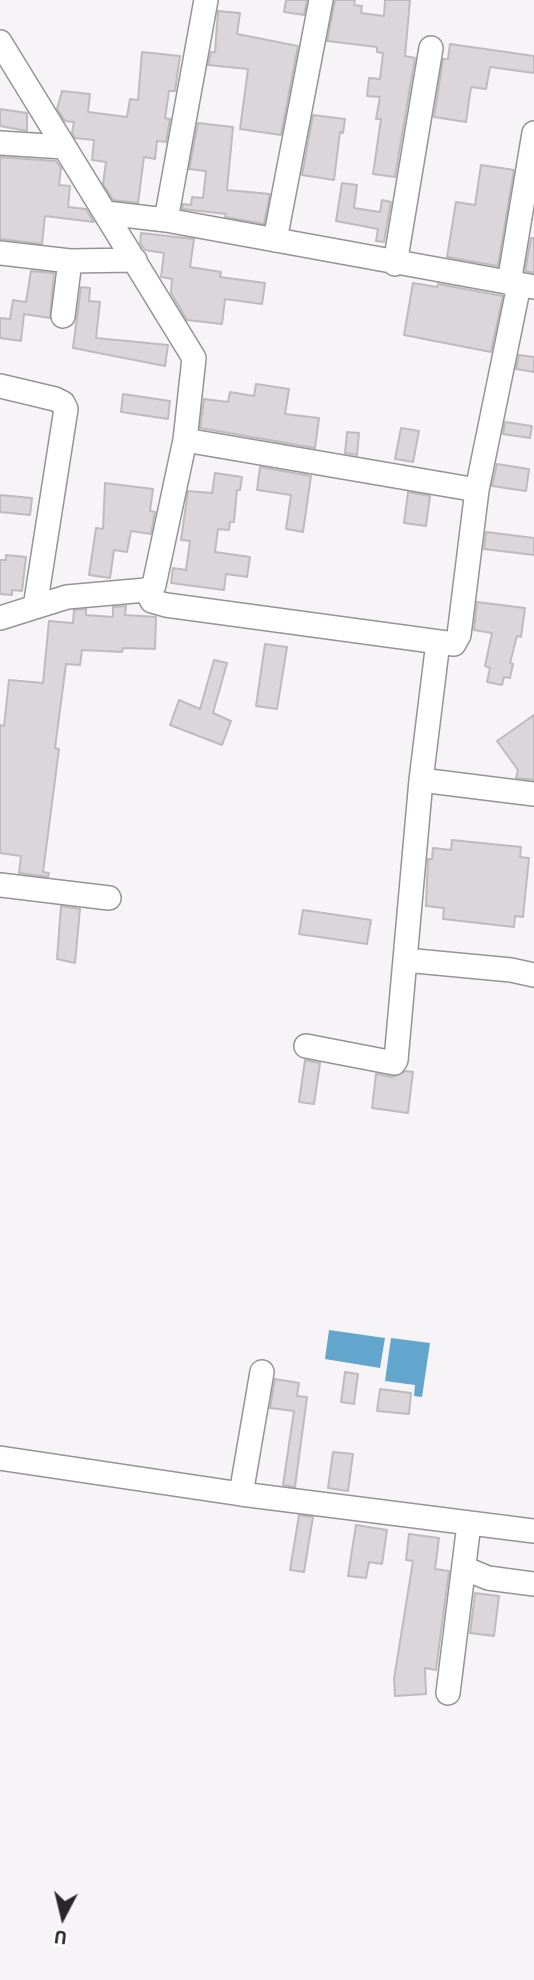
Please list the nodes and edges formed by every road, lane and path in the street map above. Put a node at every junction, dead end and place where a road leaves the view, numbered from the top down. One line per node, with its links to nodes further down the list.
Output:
1 (206, 0): 9 (street)
2 (321, 0): 10 (street)
3 (0, 41): 7 (street)
4 (431, 48): 14 (street)
5 (534, 133): 15 (street)
6 (0, 143): 7 (street)
7 (64, 147): 8 (street)
8 (106, 213): 9 (street); 12 (street)
9 (166, 220): 10 (street)
10 (275, 240): 14 (street)
11 (0, 253): 13 (street)
12 (135, 260): 13 (street); 18 (street)
13 (70, 261): 16 (street)
14 (395, 264): 15 (street)
15 (520, 285): 19 (street)
16 (63, 316)
17 (0, 386): 21 (street)
18 (184, 440): 19 (street); 20 (street)
19 (477, 490): 23 (street)
20 (146, 590): 21 (street); 23 (street)
21 (36, 607): 22 (street)
22 (0, 618)
23 (438, 642): 24 (street)
24 (421, 780): 25 (street); 28 (street)
25 (534, 794)
26 (0, 884): 27 (street)
27 (109, 898)
28 (405, 961): 29 (street); 30 (street)
29 (534, 975)
30 (306, 1046)
31 (262, 1372): 33 (street)
32 (0, 1458): 33 (street)
33 (241, 1494): 34 (street)
34 (469, 1524): 35 (street); 36 (street)
35 (534, 1531)
36 (464, 1568): 37 (street); 38 (street)
37 (534, 1584)
38 (448, 1693)

